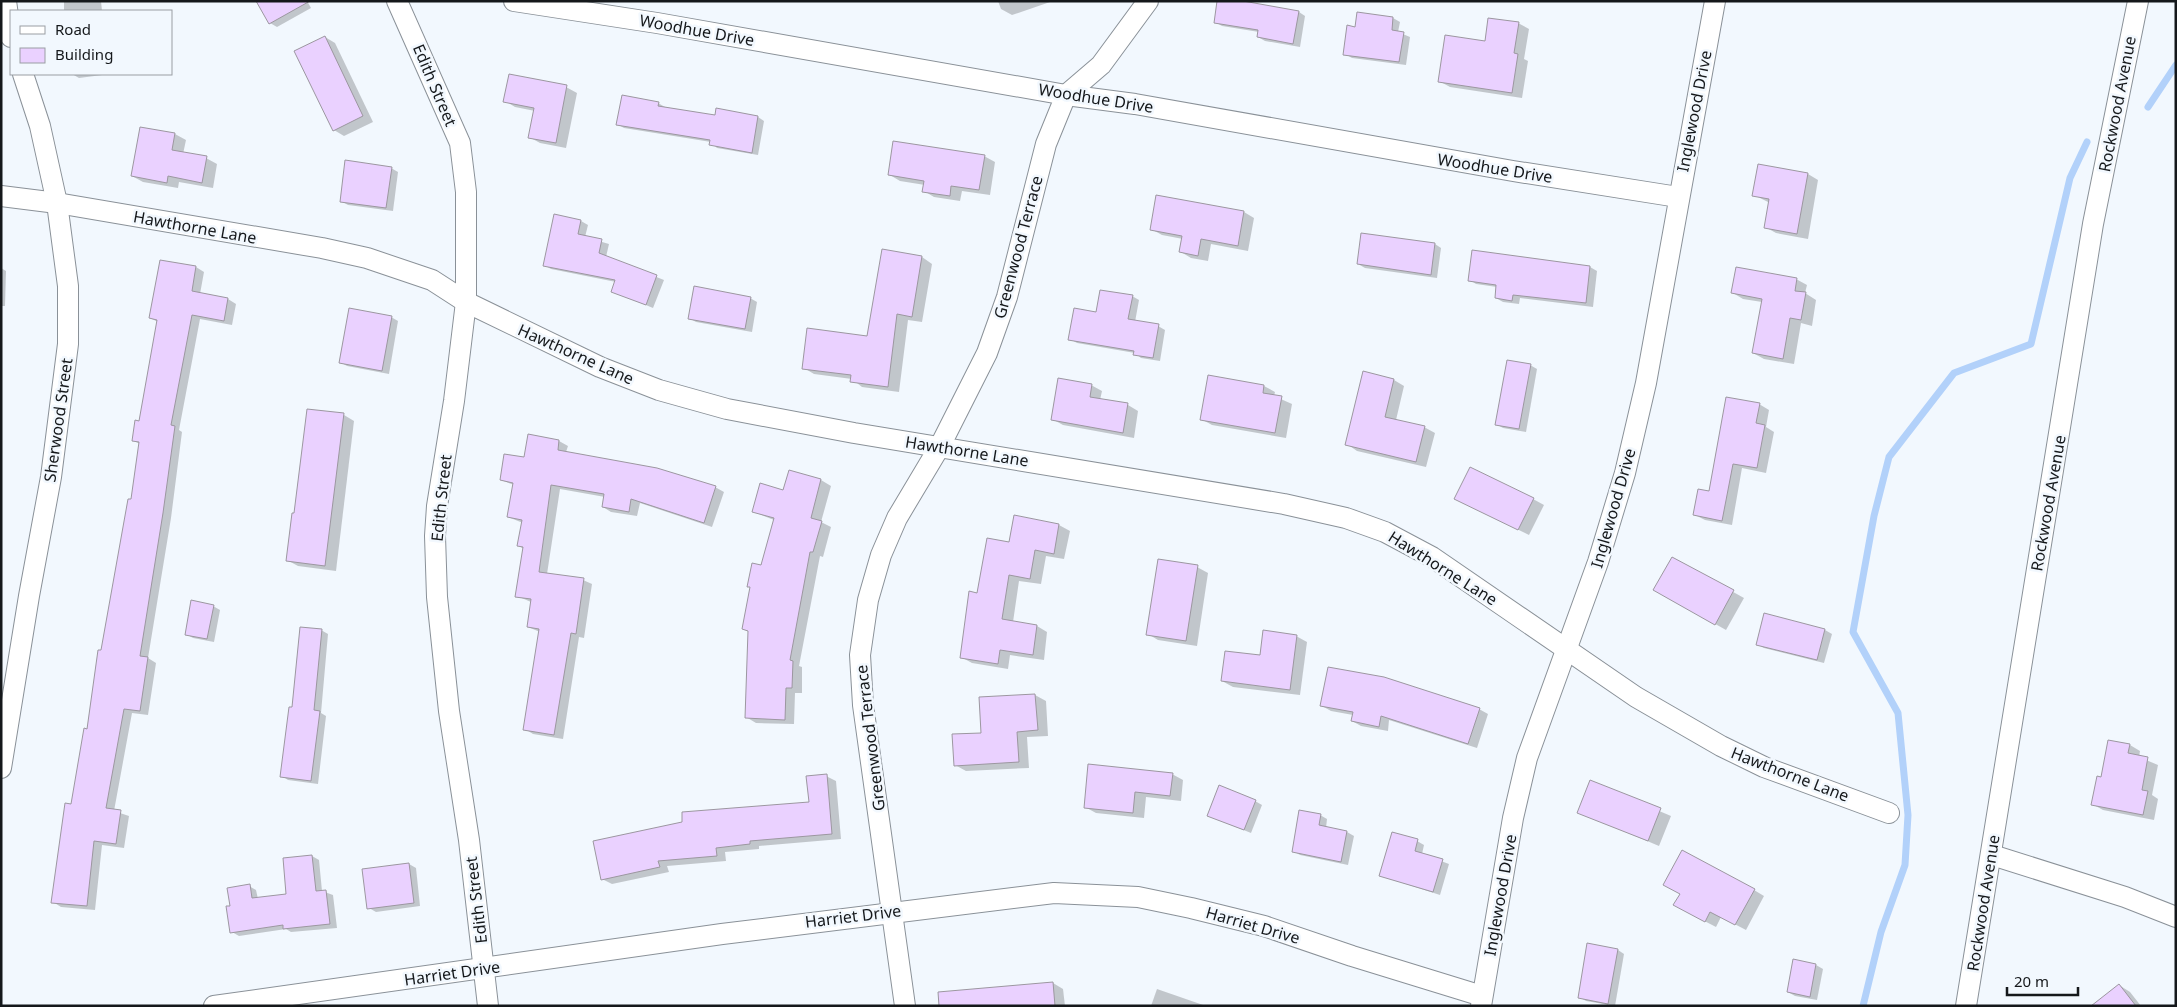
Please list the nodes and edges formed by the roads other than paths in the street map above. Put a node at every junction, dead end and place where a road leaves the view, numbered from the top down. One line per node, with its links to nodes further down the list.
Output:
1 (6, 1): 7 (street)
2 (397, 1): 13 (street, Edith Street)
3 (514, 1): 9 (street, Woodhue Drive)
4 (1148, 1): 9 (street, Greenwood Terrace)
5 (1715, 1): 11 (street, Inglewood Drive)
6 (2138, 1): 18 (street, Rockwood Avenue)
7 (10, 31)
8 (23, 75): 12 (street, Sherwood Street)
9 (1066, 94): 11 (street, Woodhue Drive); 14 (street, Greenwood Terrace)
10 (1, 196): 12 (street, Hawthorne Lane)
11 (1678, 198): 15 (street, Inglewood Drive)
12 (57, 203): 13 (street, Hawthorne Lane); 16 (street, Sherwood Street)
13 (466, 302): 14 (street, Hawthorne Lane); 21 (street, Edith Street)
14 (940, 446): 15 (street, Hawthorne Lane); 19 (street, Greenwood Terrace)
15 (1565, 650): 17 (street, Hawthorne Lane); 22 (street, Inglewood Drive)
16 (1, 768)
17 (1889, 814)
18 (1992, 855): 20 (street); 26 (street, Rockwood Avenue)
19 (892, 911): 21 (street, Harriet Drive); 22 (street, Harriet Drive); 25 (street, Greenwood Terrace)
20 (2176, 917)
21 (484, 969): 23 (street, Harriet Drive); 24 (street, Edith Street)
22 (1481, 1001)
23 (214, 1006)
24 (488, 1006)
25 (905, 1006)
26 (1966, 1006)

